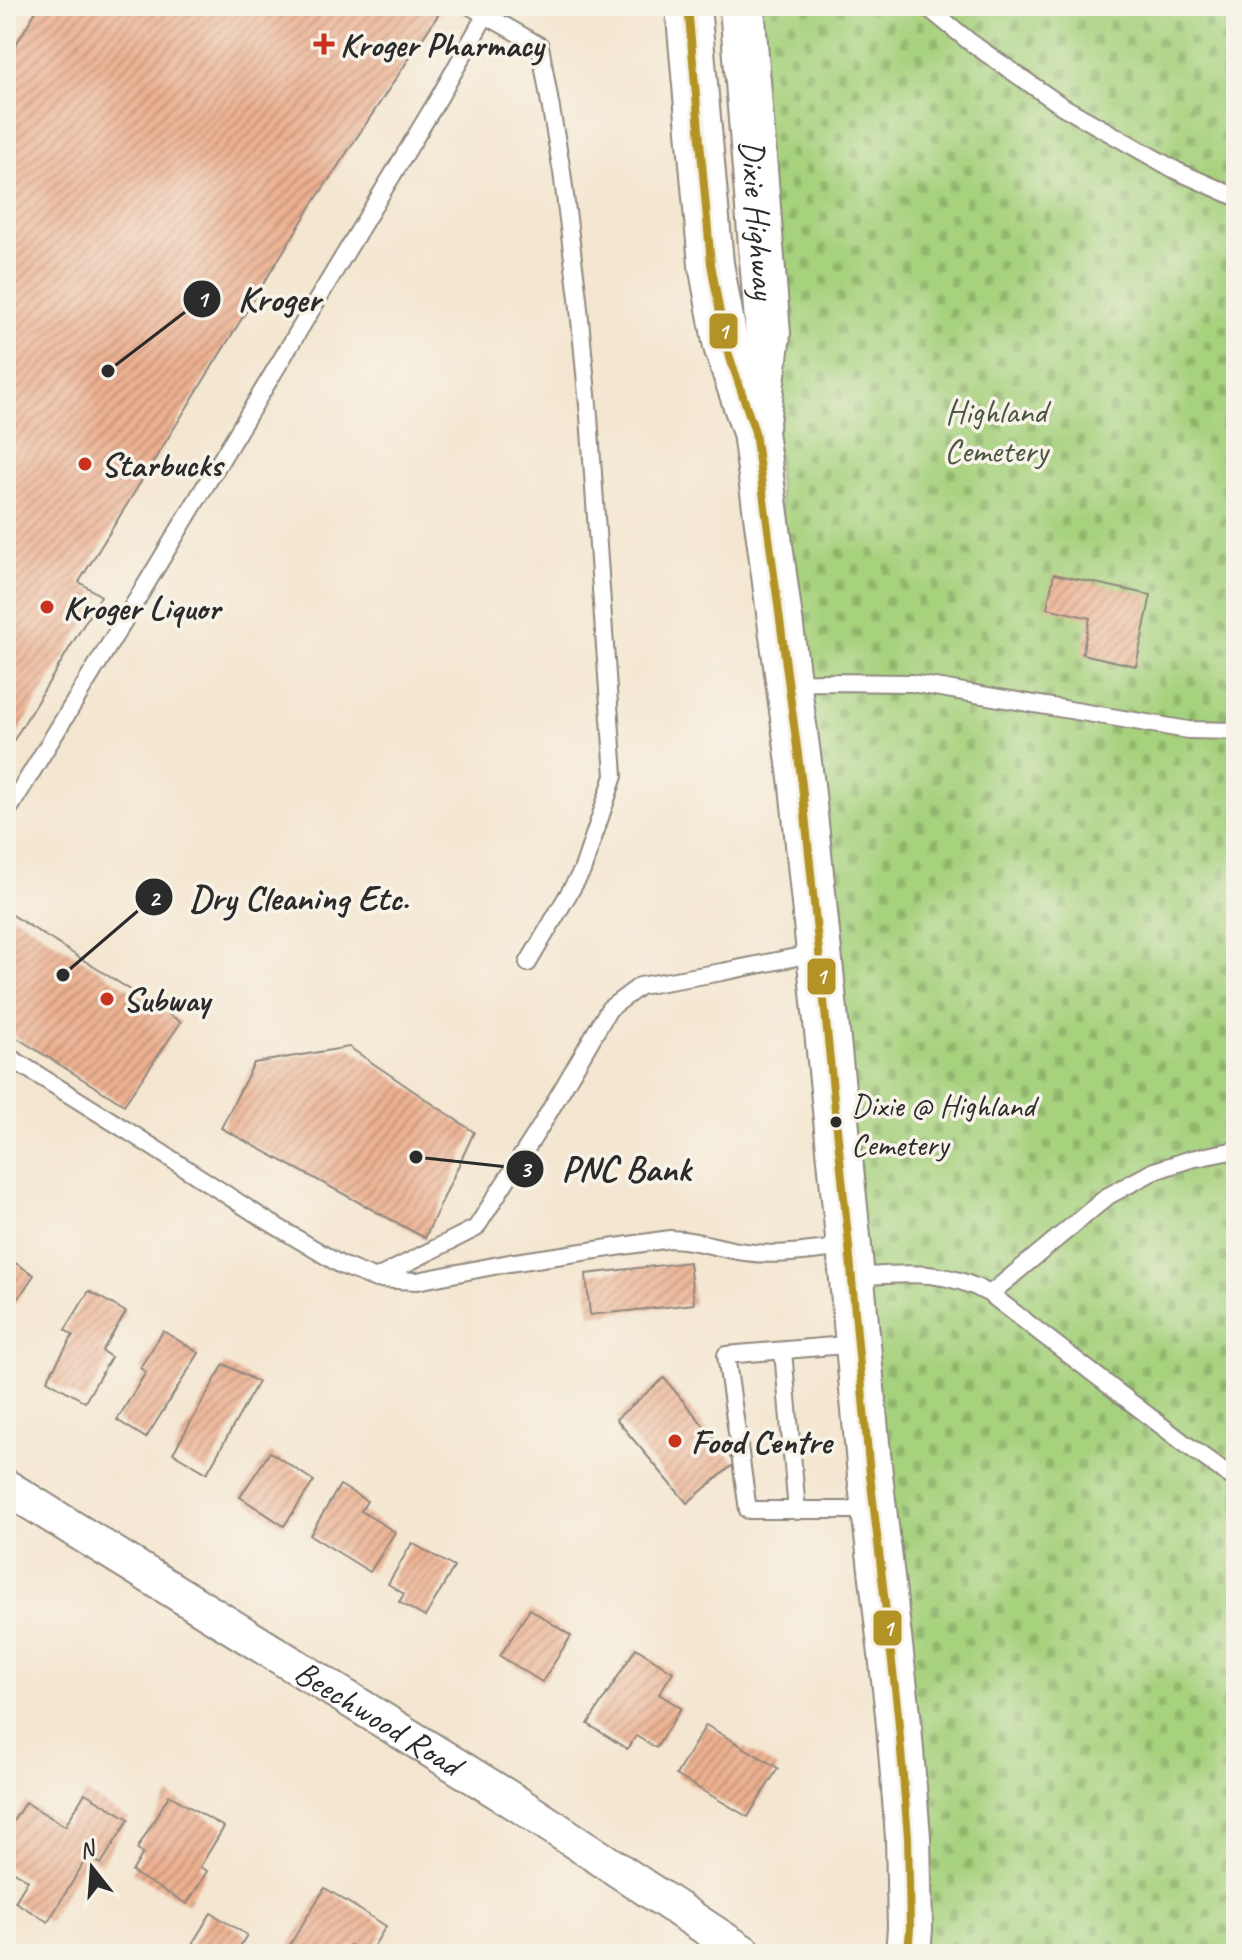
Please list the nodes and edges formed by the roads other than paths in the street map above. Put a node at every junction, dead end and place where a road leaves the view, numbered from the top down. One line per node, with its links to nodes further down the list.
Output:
1 (470, 6): 5 (lane)
2 (688, 6): 7 (main road, Dixie Highway)
3 (742, 6): 7 (main road, Dixie Highway)
4 (926, 6): 6 (lane)
5 (488, 11): 10 (lane); 12 (lane)
6 (1236, 197)
7 (755, 432): 8 (main road, Dixie Highway)
8 (789, 683): 9 (lane); 11 (main road, Dixie Highway)
9 (1236, 731)
10 (6, 814)
11 (820, 953): 15 (main road, Dixie Highway); 16 (lane)
12 (528, 963)
13 (6, 1055): 16 (lane)
14 (1236, 1150): 17 (lane)
15 (850, 1262): 16 (lane); 17 (lane); 18 (main road, Dixie Highway)
16 (376, 1279)
17 (990, 1294): 20 (lane)
18 (858, 1344): 19 (lane); 22 (main road, Dixie Highway)
19 (783, 1351): 23 (lane); 23 (lane)
20 (1236, 1480)
21 (6, 1487): 24 (street, Beechwood Road)
22 (874, 1510): 23 (lane); 25 (main road, Dixie Highway)
23 (797, 1511)
24 (746, 1954)
25 (908, 1954)

